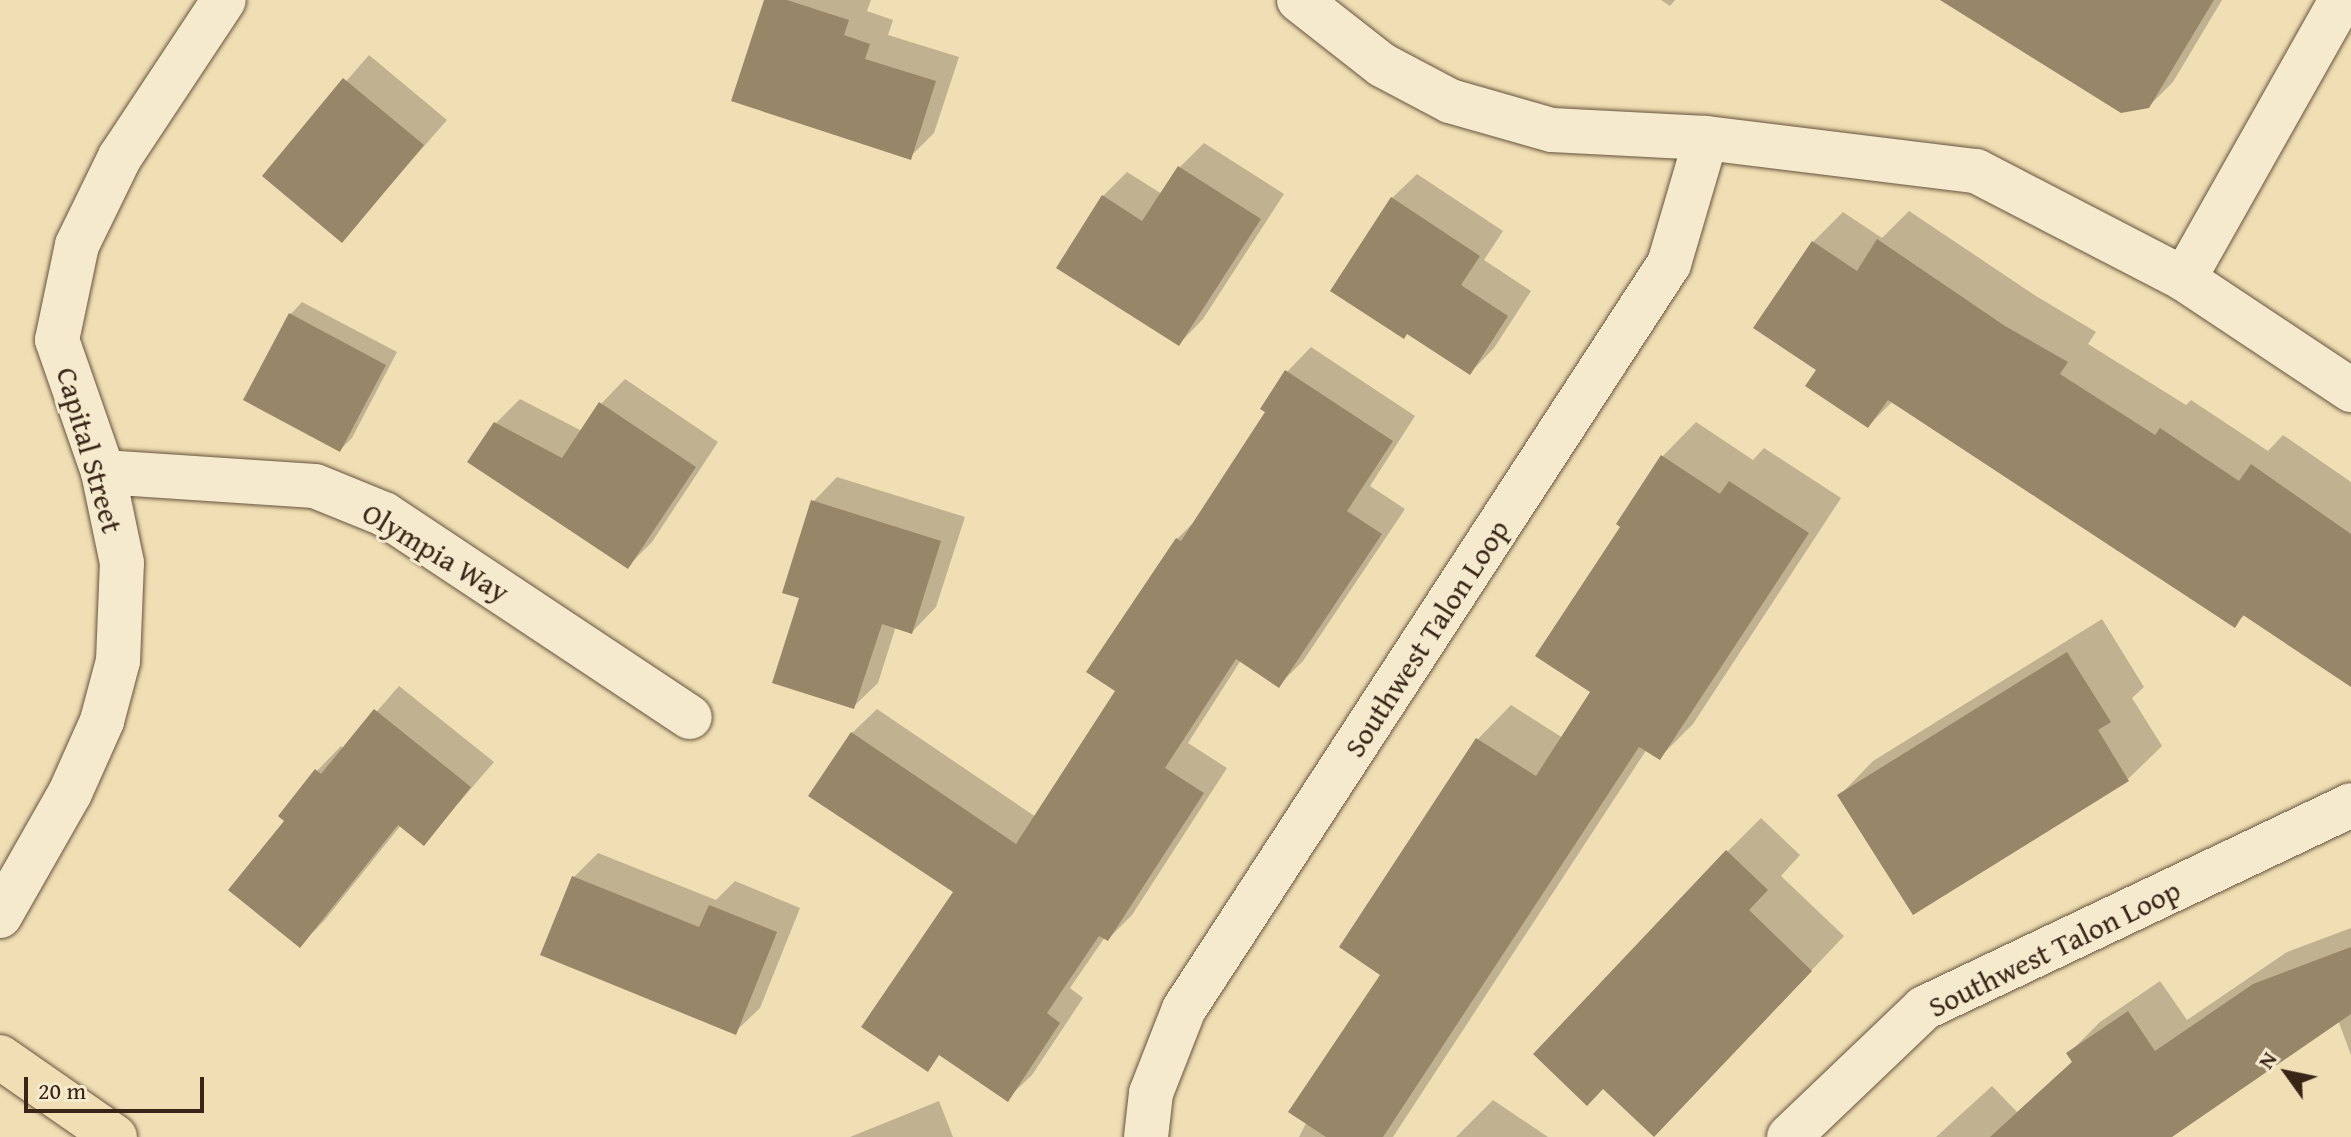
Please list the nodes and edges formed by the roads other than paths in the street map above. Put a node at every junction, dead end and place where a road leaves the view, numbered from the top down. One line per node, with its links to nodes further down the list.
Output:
1 (224, 0): 7 (street, Capital Street)
2 (1299, 0): 4 (street)
3 (2341, 0): 5 (street)
4 (1706, 138): 5 (street); 13 (street, Southwest Talon Loop)
5 (2184, 279): 6 (street)
6 (2351, 390)
7 (103, 472): 8 (street, Olympia Way); 10 (street, Capital Street)
8 (690, 717)
9 (2351, 805): 14 (street, Southwest Talon Loop)
10 (0, 916)
11 (0, 1057): 12 (main road)
12 (115, 1137)
13 (1146, 1137)
14 (1789, 1137)

